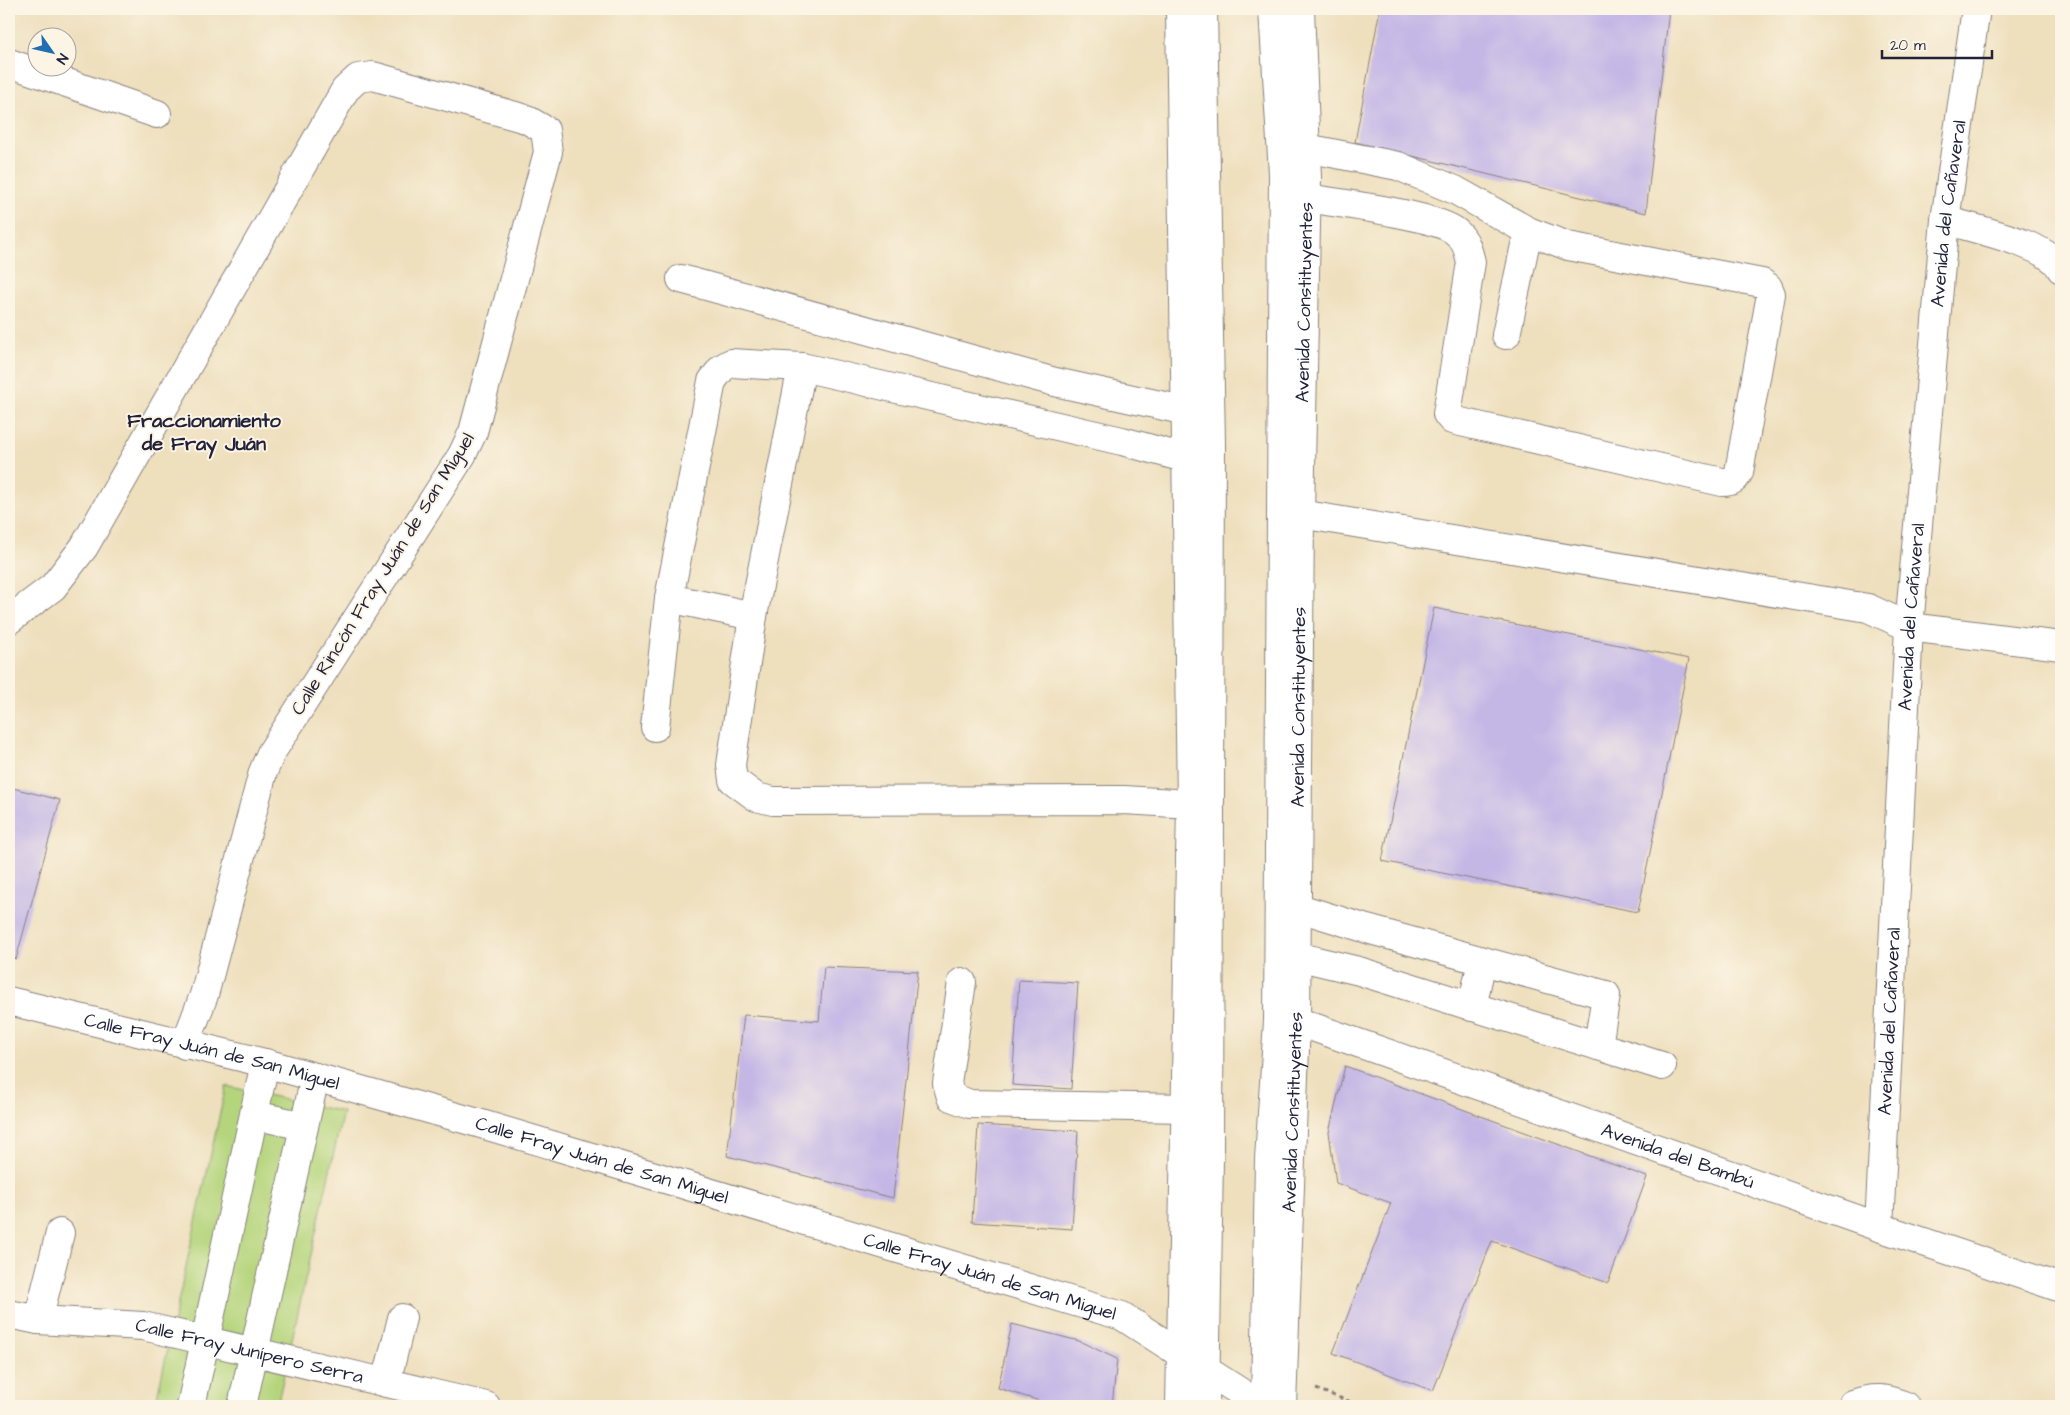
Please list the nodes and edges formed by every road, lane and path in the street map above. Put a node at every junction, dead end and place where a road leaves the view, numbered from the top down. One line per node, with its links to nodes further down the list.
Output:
1 (1180, 9): 16 (street)
2 (1203, 9): 50 (street)
3 (1273, 9): 58 (street)
4 (1300, 9): 8 (street, Avenida Constituyentes)
5 (1976, 9): 10 (street, Avenida del Cañaveral)
6 (9, 63): 7 (street)
7 (156, 114)
8 (1306, 148): 9 (street, Avenida Constituyentes); 11 (street)
9 (1307, 198): 11 (street); 18 (street, Avenida Constituyentes)
10 (1945, 220): 12 (street); 22 (street, Avenida del Cañaveral)
11 (1528, 231): 14 (street)
12 (2061, 269)
13 (681, 278): 16 (street)
14 (1506, 335)
15 (802, 367): 17 (street); 19 (street); 20 (street)
16 (1187, 411): 17 (street)
17 (1188, 459): 25 (street)
18 (1300, 514): 22 (street); 26 (street, Avenida Constituyentes)
19 (669, 598): 20 (street); 24 (street)
20 (753, 616): 25 (street)
21 (9, 620): 33 (street, Calle Rincón Fray Juán de San Miguel)
22 (1909, 627): 23 (street); 41 (street, Avenida del Cañaveral)
23 (2061, 646)
24 (655, 727)
25 (1192, 804): 38 (street)
26 (1296, 907): 27 (street, Avenida Constituyentes); 28 (street)
27 (1296, 956): 31 (street); 32 (street, Avenida Constituyentes)
28 (1482, 961): 31 (street); 34 (street)
29 (962, 982): 38 (street)
30 (9, 1001): 33 (street, Calle Fray Juán de San Miguel)
31 (1472, 1007): 34 (street)
32 (1296, 1021): 41 (street, Avenida del Bambú); 59 (street, Avenida Constituyentes)
33 (185, 1046): 35 (street, Calle Fray Juán de San Miguel)
34 (1598, 1046): 36 (street)
35 (265, 1063): 37 (street, Calle Fray Juán de San Miguel); 39 (street)
36 (1662, 1066)
37 (315, 1077): 40 (street); 49 (street, Calle Fray Juán de San Miguel)
38 (1186, 1108): 49 (street)
39 (254, 1115): 40 (street); 47 (street)
40 (304, 1126): 48 (street)
41 (1879, 1227): 43 (street, Avenida del Bambú)
42 (60, 1232): 46 (street)
43 (2061, 1288)
44 (9, 1314): 46 (street, Calle Fray Junípero Serra)
45 (402, 1318): 51 (street)
46 (38, 1320): 47 (street, Calle Fray Junípero Serra)
47 (204, 1341): 48 (street, Calle Fray Junípero Serra); 53 (street)
48 (254, 1352): 51 (street, Calle Fray Junípero Serra); 54 (street)
49 (1181, 1353): 50 (street, Calle Fray Juán de San Miguel); 56 (street)
50 (1205, 1369): 57 (street); 58 (street, Calle Fray Juán de San Miguel)
51 (386, 1383): 55 (street, Calle Fray Junípero Serra)
52 (1338, 1397): 60 (path)
53 (191, 1406)
54 (242, 1406)
55 (486, 1406)
56 (1180, 1406)
57 (1204, 1406)
58 (1263, 1406)
59 (1282, 1406)
60 (1362, 1406)
61 (1853, 1406): 62 (street)
62 (1906, 1406)

